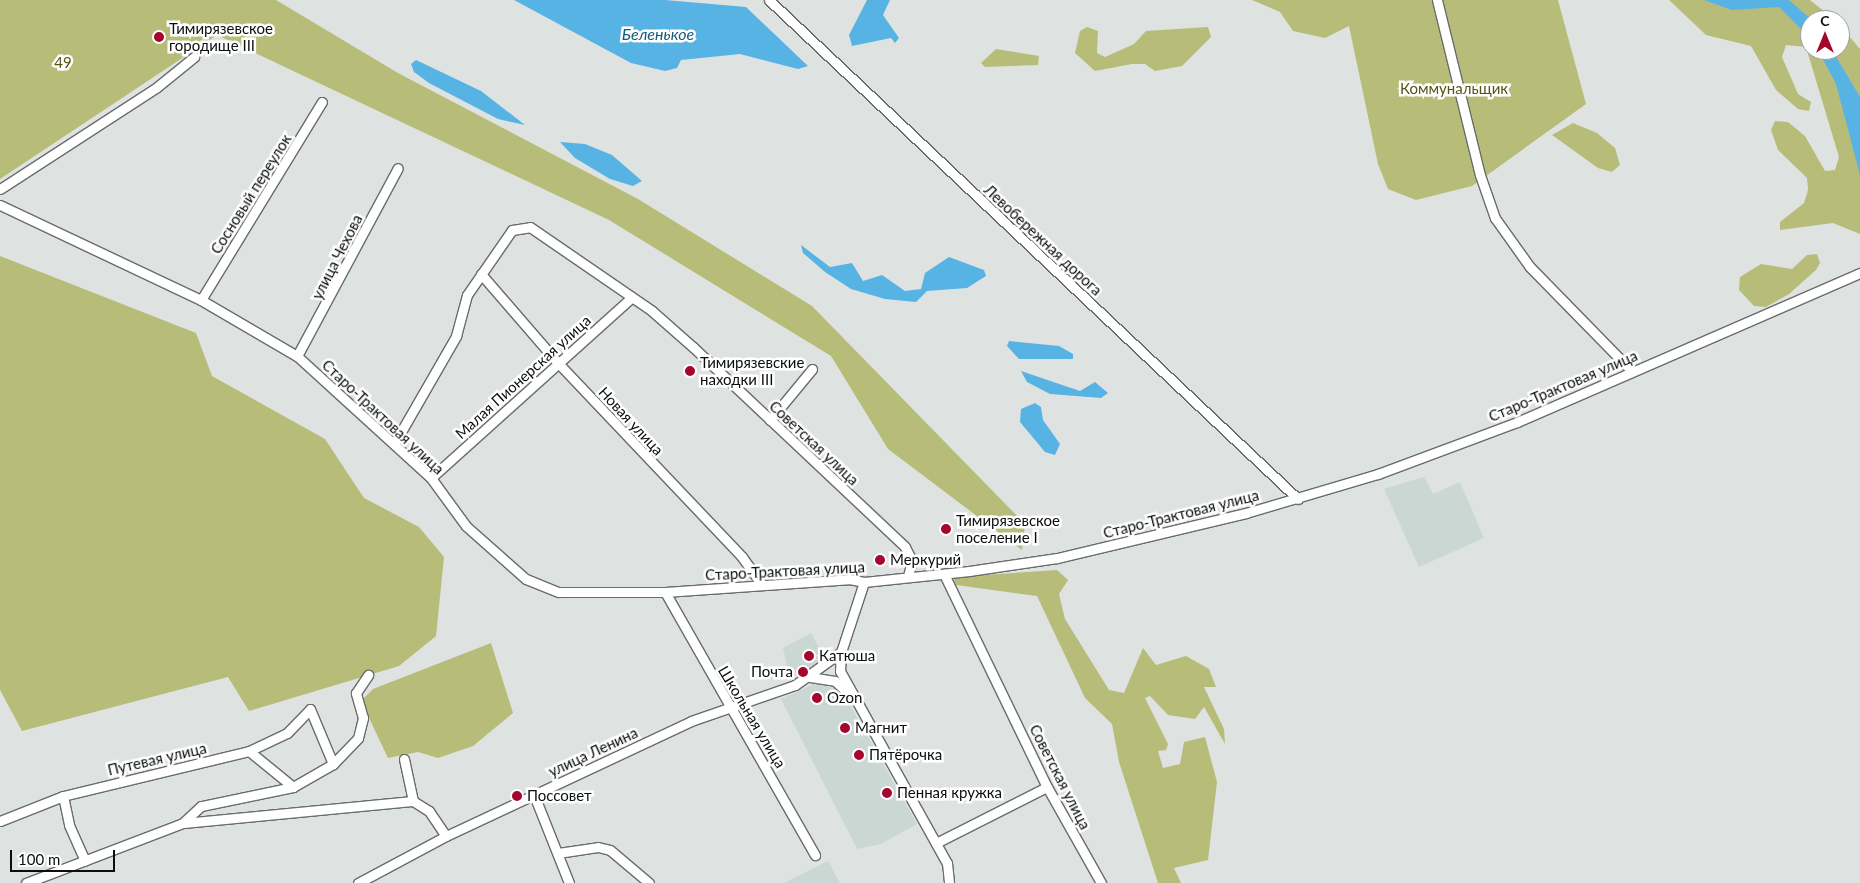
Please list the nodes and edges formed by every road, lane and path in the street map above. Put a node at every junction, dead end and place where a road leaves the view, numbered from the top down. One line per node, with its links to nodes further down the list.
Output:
1 (769, 0): 19 (street, Левобережная дорога)
2 (1437, 0): 15 (street)
3 (194, 57): 6 (street)
4 (322, 102): 11 (street, Сосновый переулок)
5 (398, 168): 12 (street, улица Чехова)
6 (0, 188)
7 (0, 205): 11 (street, Старо-Трактовая улица)
8 (1860, 273): 15 (street, Старо-Трактовая улица)
9 (481, 274): 10 (street, Советская улица); 13 (street, Новая улица); 17 (street)
10 (632, 297): 13 (street, Малая Пионерская улица); 16 (street, Советская улица)
11 (201, 300): 12 (street, Старо-Трактовая улица)
12 (297, 356): 17 (street, Старо-Трактовая улица)
13 (559, 364): 18 (street, Малая Пионерская улица); 23 (street, Новая улица)
14 (812, 369): 16 (street)
15 (1632, 371): 19 (street, Старо-Трактовая улица)
16 (770, 420): 21 (street, Советская улица)
17 (394, 444): 18 (street, Старо-Трактовая улица)
18 (432, 478): 24 (street, Старо-Трактовая улица)
19 (1298, 499): 20 (street, Старо-Трактовая улица)
20 (944, 574): 21 (street, Старо-Трактовая улица); 34 (street, Советская улица)
21 (908, 576): 22 (street, Старо-Трактовая улица)
22 (864, 582): 23 (street, Старо-Трактовая улица); 25 (street)
23 (762, 585): 24 (street, Старо-Трактовая улица)
24 (665, 592): 29 (street, Школьная улица)
25 (841, 652): 27 (street, улица Ленина); 28 (street)
26 (368, 676): 32 (street)
27 (810, 676): 28 (street); 29 (street, улица Ленина)
28 (852, 697): 41 (street)
29 (728, 708): 36 (street, улица Ленина); 43 (street, Школьная улица)
30 (249, 751): 32 (street, Путевая улица); 33 (street); 35 (street, Путевая улица)
31 (404, 759): 37 (street)
32 (333, 764): 33 (street)
33 (293, 787): 39 (street)
34 (1047, 787): 41 (street); 52 (street, Советская улица)
35 (63, 796): 38 (street, Путевая улица); 44 (street)
36 (534, 796): 40 (street, улица Ленина); 42 (street)
37 (413, 801): 39 (street); 40 (street)
38 (0, 821)
39 (183, 823): 44 (street)
40 (446, 836): 47 (street, улица Ленина)
41 (936, 843): 45 (street)
42 (558, 852): 48 (street); 49 (street)
43 (816, 855)
44 (85, 861): 46 (street)
45 (950, 870): 50 (street); 51 (street)
46 (26, 883)
47 (358, 883)
48 (569, 883)
49 (650, 883)
50 (949, 883)
51 (958, 883)
52 (1101, 883)

